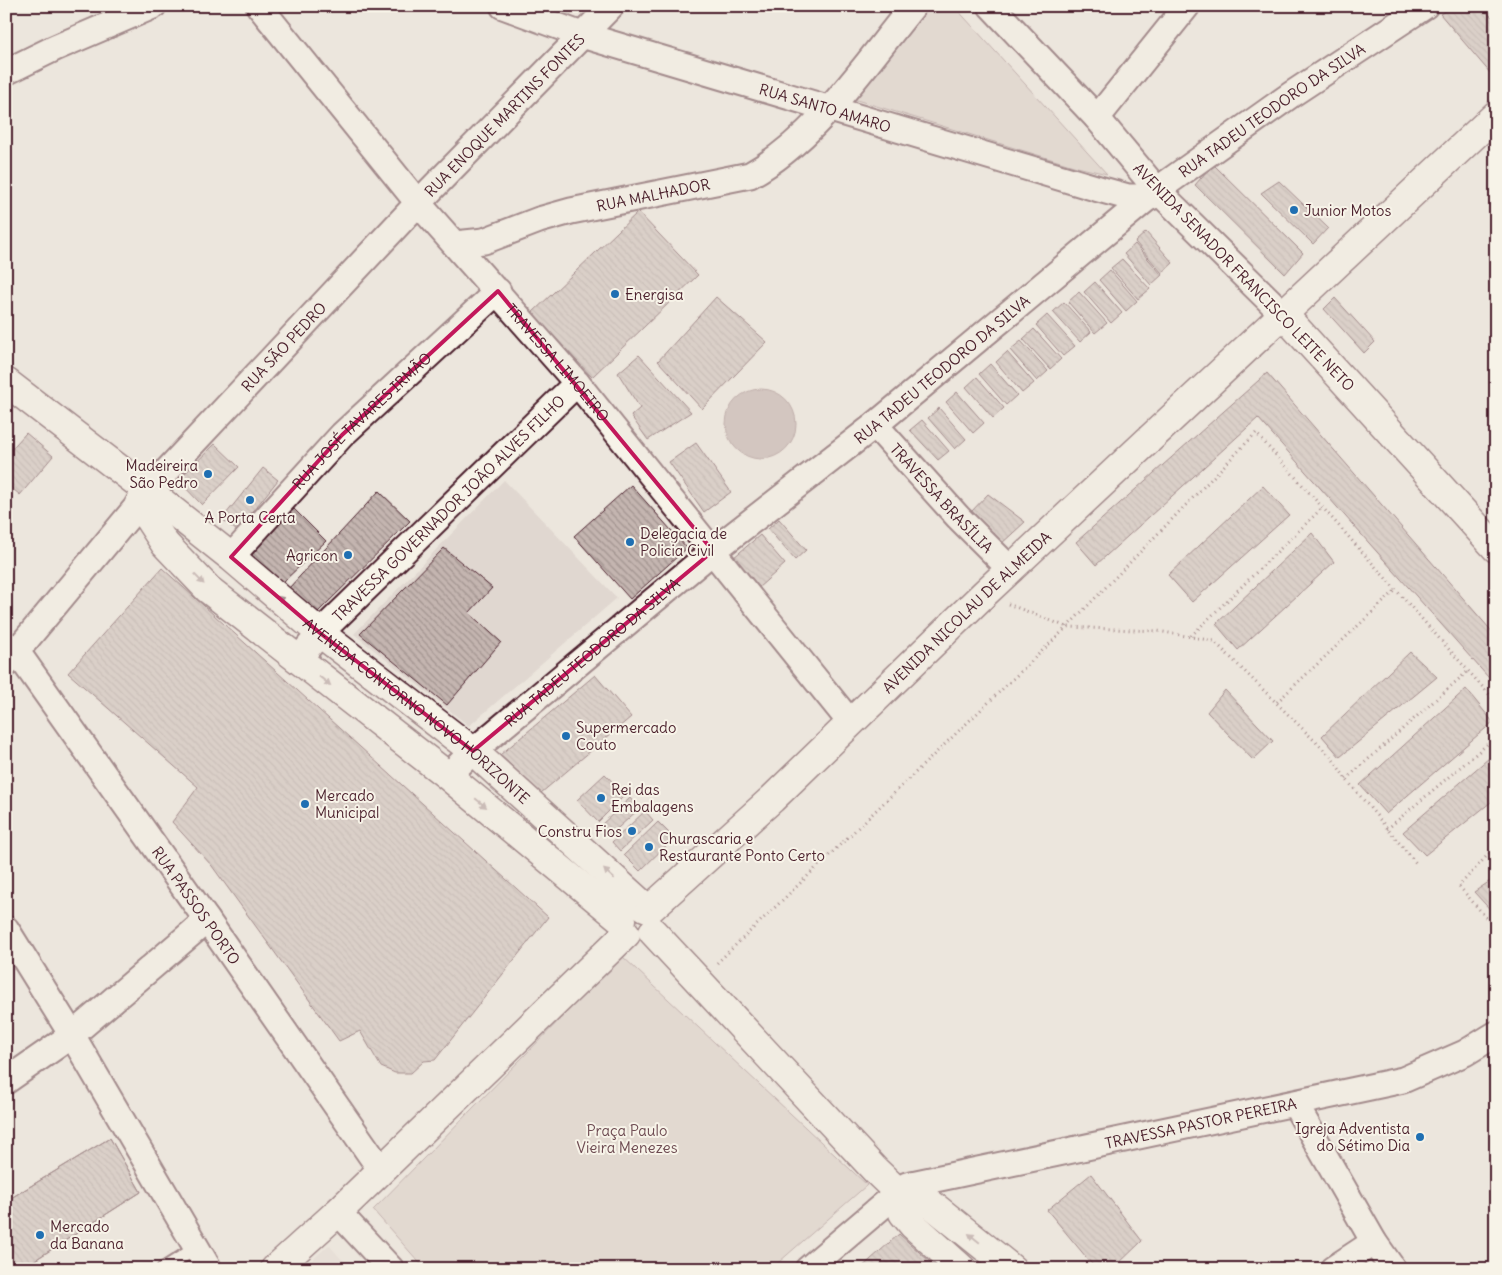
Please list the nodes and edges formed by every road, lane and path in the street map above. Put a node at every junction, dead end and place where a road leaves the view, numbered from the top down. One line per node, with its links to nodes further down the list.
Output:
1 (153, 6): 10 (street)
2 (259, 6): 15 (street, TRAVESSA LIMOEIRO)
3 (503, 6): 9 (street, RUA SANTO AMARO)
4 (611, 6): 9 (street, RUA ENOQUE MARTINS FONTES)
5 (913, 6): 11 (street, RUA MALHADOR)
6 (991, 6): 12 (street, AVENIDA SENADOR FRANCISCO LEITE NETO)
7 (1187, 6): 12 (street)
8 (1425, 6): 14 (street, RUA TADEU TEODORO DA SILVA)
9 (582, 34): 11 (street, RUA SANTO AMARO); 15 (street, RUA ENOQUE MARTINS FONTES)
10 (10, 62)
11 (830, 107): 14 (street, RUA SANTO AMARO); 16 (street, RUA MALHADOR)
12 (1097, 118): 14 (street, AVENIDA SENADOR FRANCISCO LEITE NETO)
13 (1492, 127): 18 (main road, AVENIDA NICOLAU DE ALMEIDA)
14 (1154, 193): 18 (street, AVENIDA SENADOR FRANCISCO LEITE NETO); 21 (street, RUA TADEU TEODORO DA SILVA)
15 (418, 203): 16 (street, TRAVESSA LIMOEIRO); 22 (street, RUA SÃO PEDRO)
16 (455, 244): 17 (street, TRAVESSA LIMOEIRO)
17 (498, 291): 20 (street, TRAVESSA LIMOEIRO); 26 (street, RUA JOSÉ TAVARES IRMÃO)
18 (1283, 314): 24 (main road, AVENIDA SENADOR FRANCISCO LEITE NETO); 27 (main road, AVENIDA NICOLAU DE ALMEIDA)
19 (6, 382): 22 (main road)
20 (577, 383): 25 (street, TRAVESSA LIMOEIRO); 31 (street, TRAVESSA GOVERNADOR JOÃO ALVES FILHO)
21 (874, 425): 25 (street, RUA TADEU TEODORO DA SILVA); 27 (street, TRAVESSA BRASÍLIA)
22 (144, 498): 26 (main road, AVENIDA CONTORNO NOVO HORIZONTE); 33 (street, RUA SÃO PEDRO); 34 (main road, AVENIDA CONTORNO NOVO HORIZONTE, one-way to 34)
23 (1322, 508): 28 (path); 30 (path); 32 (path)
24 (1496, 548)
25 (713, 551): 38 (street, TRAVESSA LIMOEIRO); 40 (street, RUA TADEU TEODORO DA SILVA)
26 (231, 557): 31 (main road, AVENIDA CONTORNO NOVO HORIZONTE, one-way to 26)
27 (1011, 570): 29 (main road, AVENIDA NICOLAU DE ALMEIDA)
28 (1396, 590): 35 (path); 36 (path)
29 (984, 593): 30 (path); 38 (main road, AVENIDA NICOLAU DE ALMEIDA)
30 (1067, 627): 32 (path); 50 (path)
31 (320, 633): 34 (street, TRAVESSA GOVERNADOR JOÃO ALVES FILHO); 40 (main road, AVENIDA CONTORNO NOVO HORIZONTE)
32 (1191, 637): 36 (path)
33 (10, 653): 46 (street, RUA PASSOS PORTO)
34 (298, 660): 41 (main road, AVENIDA CONTORNO NOVO HORIZONTE, one-way to 41)
35 (1468, 671): 37 (path); 42 (path)
36 (1277, 702): 42 (path)
37 (1496, 702)
38 (850, 722): 47 (main road, AVENIDA NICOLAU DE ALMEIDA)
39 (1496, 737): 43 (path)
40 (473, 751): 41 (street, RUA TADEU TEODORO DA SILVA); 47 (main road, AVENIDA CONTORNO NOVO HORIZONTE, one-way to 40)
41 (448, 776): 47 (main road, AVENIDA CONTORNO NOVO HORIZONTE, one-way to 47)
42 (1346, 779): 43 (path)
43 (1387, 829): 45 (path)
44 (1495, 849): 49 (path)
45 (1416, 863)
46 (207, 920): 52 (street); 55 (street, RUA PASSOS PORTO)
47 (639, 920): 55 (main road); 56 (main road)
48 (6, 929): 52 (street)
49 (1496, 929)
50 (710, 969)
51 (1496, 1034): 54 (street, TRAVESSA PASTOR PEREIRA)
52 (72, 1035): 53 (street); 59 (street)
53 (6, 1081)
54 (1295, 1104): 56 (street, TRAVESSA PASTOR PEREIRA); 58 (street)
55 (380, 1170): 57 (main road)
56 (898, 1192): 64 (street); 65 (main road); 66 (main road, one-way to 56)
57 (338, 1212): 62 (main road); 63 (street)
58 (1374, 1242): 67 (street); 68 (street)
59 (196, 1248): 60 (lane); 61 (street)
60 (163, 1269)
61 (209, 1269)
62 (274, 1269)
63 (391, 1269)
64 (808, 1269)
65 (962, 1269)
66 (1012, 1269)
67 (1333, 1269)
68 (1393, 1269)

